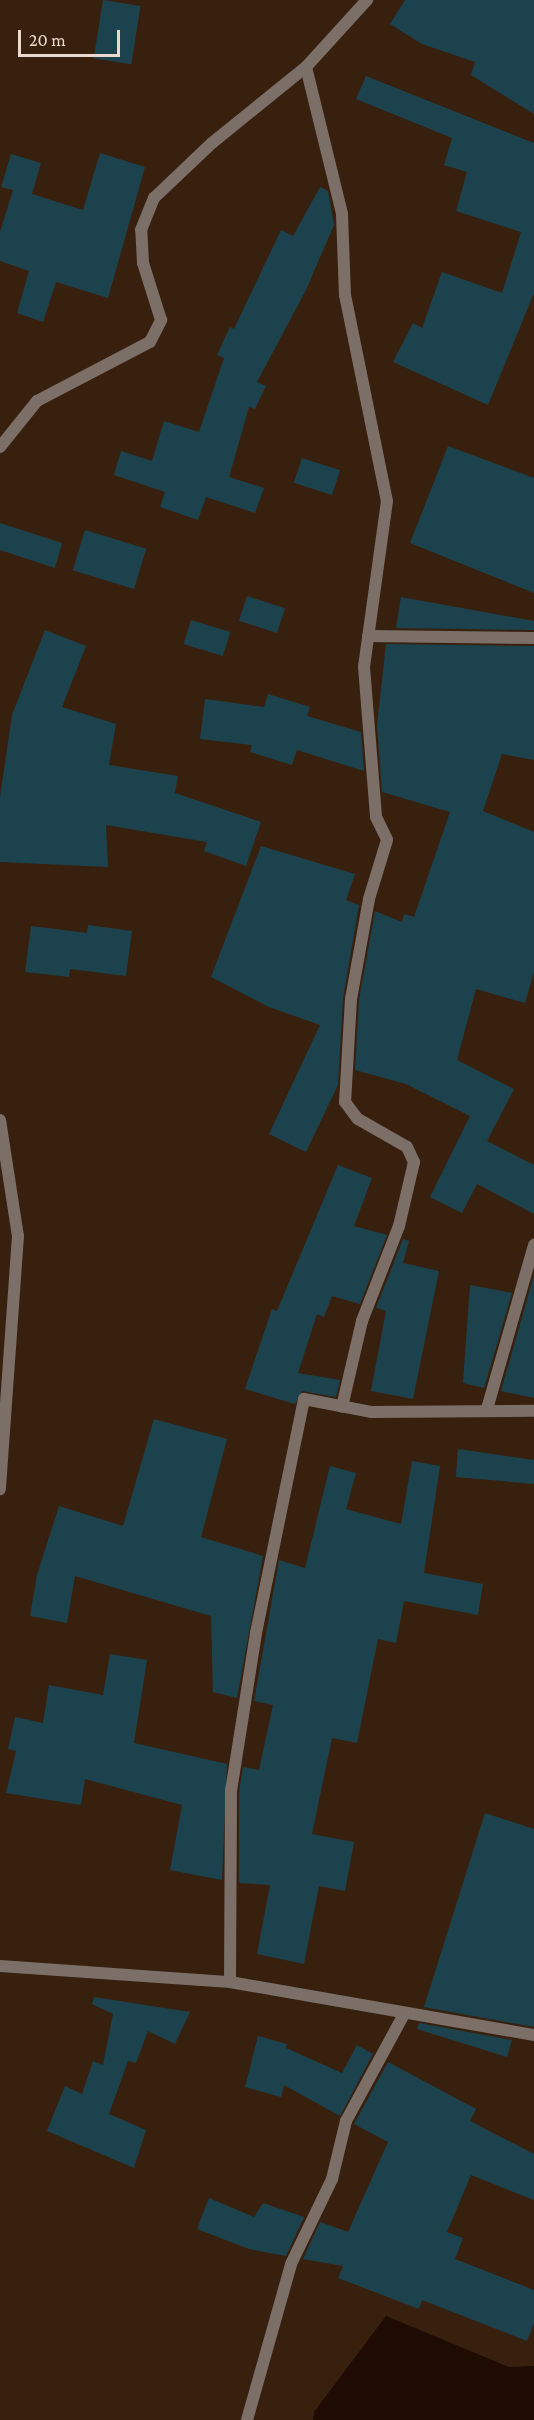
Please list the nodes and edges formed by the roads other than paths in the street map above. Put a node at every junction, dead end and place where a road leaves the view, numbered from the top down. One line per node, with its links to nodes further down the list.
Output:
1 (367, 0): 2 (street)
2 (306, 67): 3 (street); 4 (street)
3 (0, 447)
4 (368, 636): 5 (street); 8 (street)
5 (534, 638)
6 (0, 1120): 11 (street)
7 (534, 1245): 9 (street)
8 (342, 1407): 9 (street); 13 (street)
9 (487, 1409): 10 (street)
10 (534, 1411)
11 (0, 1489)
12 (0, 1966): 13 (street)
13 (230, 1982): 14 (street)
14 (404, 2014): 15 (street); 16 (street)
15 (534, 2035)
16 (247, 2420)

